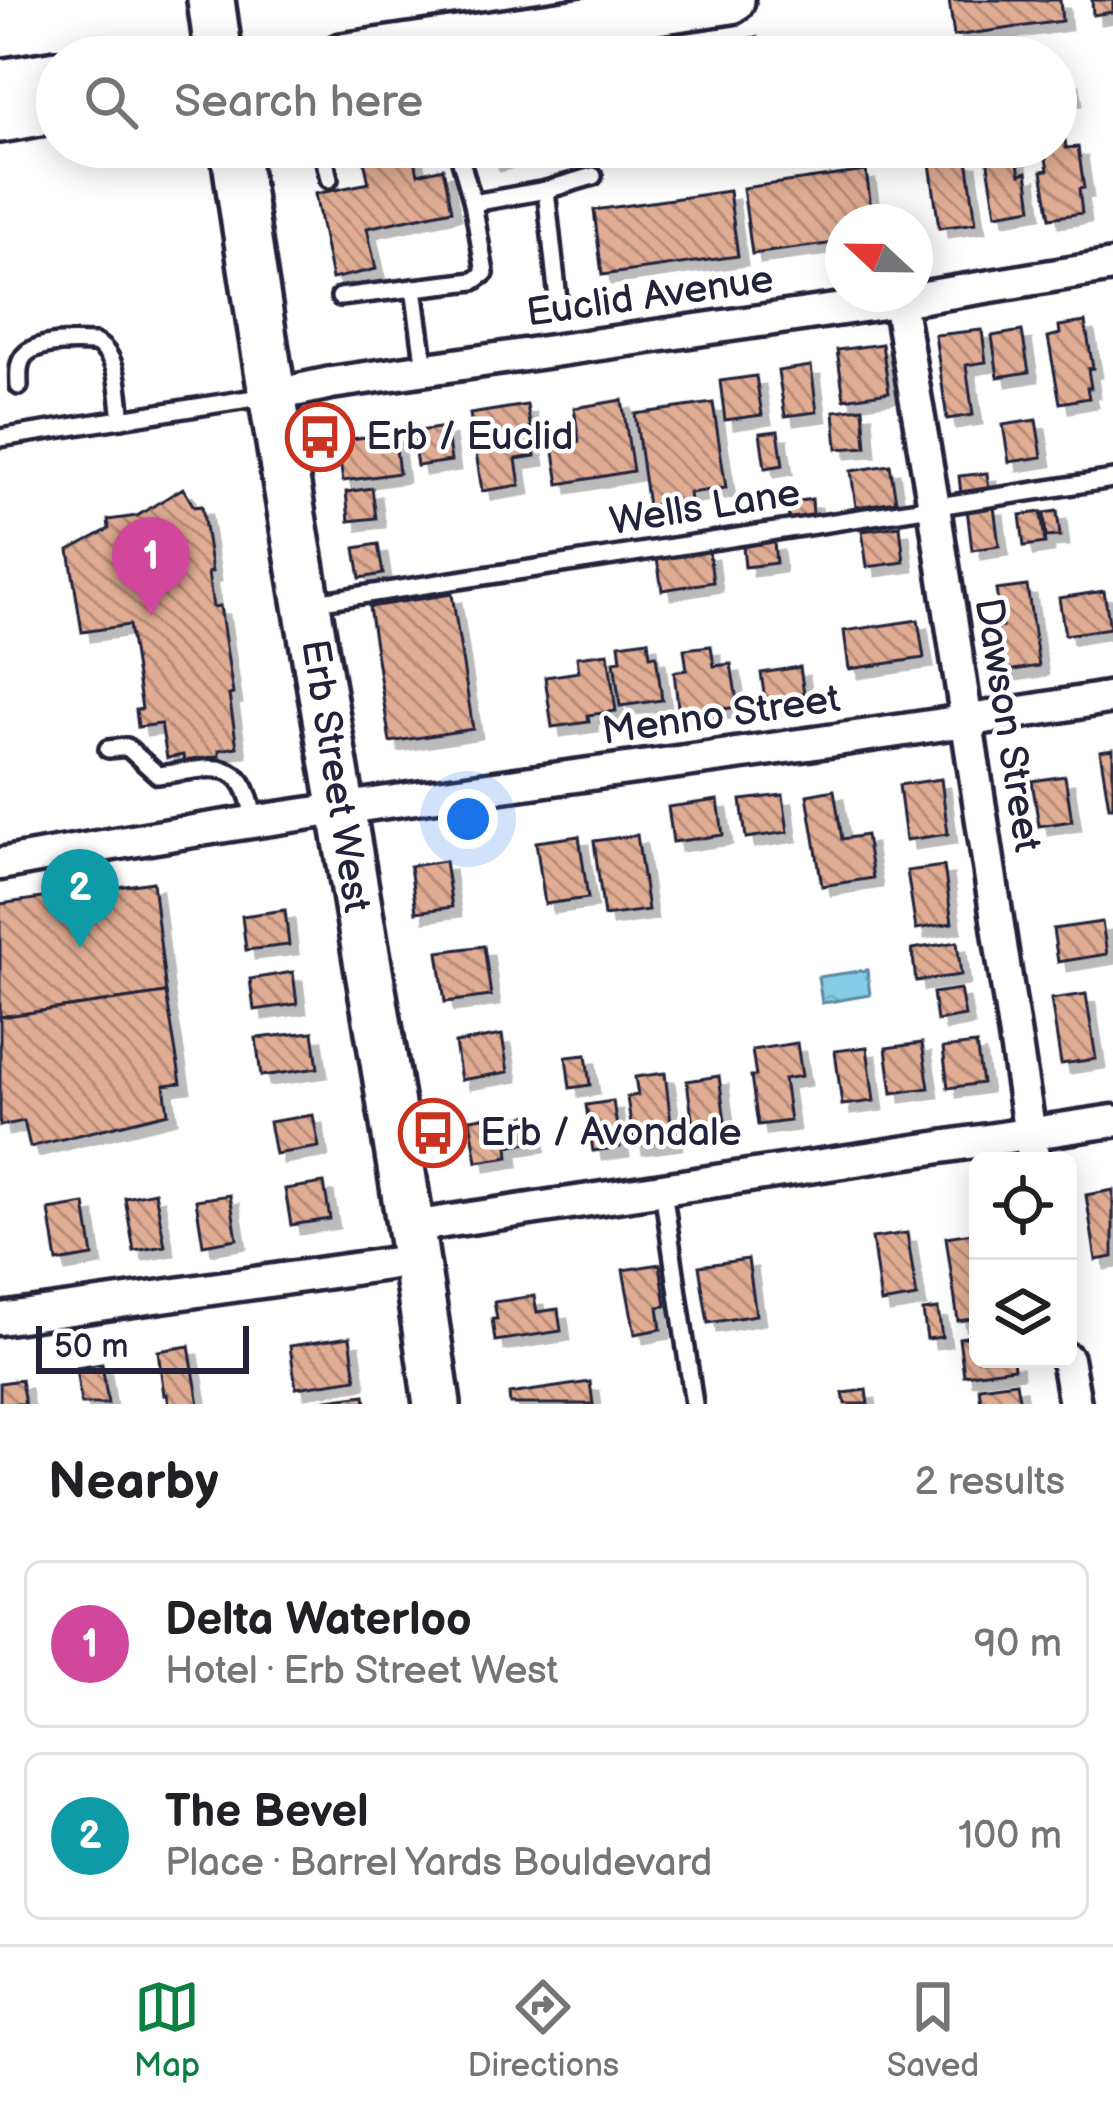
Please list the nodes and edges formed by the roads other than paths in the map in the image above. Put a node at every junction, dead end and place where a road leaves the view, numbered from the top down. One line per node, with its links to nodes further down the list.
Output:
1 (211, 0): 3 (main road)
2 (731, 0): 4 (main road)
3 (216, 36)
4 (519, 36)
5 (36, 77): 6 (main road)
6 (0, 82)
7 (36, 113): 8 (main road)
8 (0, 119)
9 (237, 168): 25 (main road, Erb Street West)
10 (326, 168): 13 (lane)
11 (463, 168): 15 (lane)
12 (593, 176): 14 (lane)
13 (328, 179)
14 (546, 190): 15 (lane); 20 (lane)
15 (473, 202): 17 (lane)
16 (1113, 266): 18 (street, Euclid Avenue)
17 (414, 288): 19 (lane); 23 (lane)
18 (933, 295)
19 (340, 297)
20 (558, 298)
21 (825, 312): 23 (street, Euclid Avenue)
22 (901, 312): 29 (street, Dawson Street)
23 (425, 369): 25 (street, Euclid Avenue)
24 (19, 386): 26 (lane)
25 (270, 396): 26 (lane); 30 (main road, Erb Street West)
26 (122, 419): 27 (lane)
27 (0, 438)
28 (1113, 479): 29 (lane, Wells Lane)
29 (934, 506): 30 (lane, Wells Lane); 32 (street, Dawson Street)
30 (306, 603): 34 (main road, Erb Street West)
31 (1113, 697): 32 (street, Menno Street)
32 (967, 721): 34 (street, Menno Street); 38 (street, Dawson Street)
33 (107, 749): 35 (lane)
34 (340, 808): 35 (street, Menno Street); 40 (main road, Erb Street West)
35 (254, 822): 36 (street, Menno Street)
36 (0, 864)
37 (1113, 1121): 38 (street)
38 (1032, 1148): 39 (street)
39 (663, 1190): 40 (street); 44 (lane)
40 (414, 1243): 41 (street); 43 (main road, Erb Street West)
41 (0, 1319)
42 (1069, 1368): 45 (street)
43 (437, 1404)
44 (694, 1404)
45 (1075, 1404)

